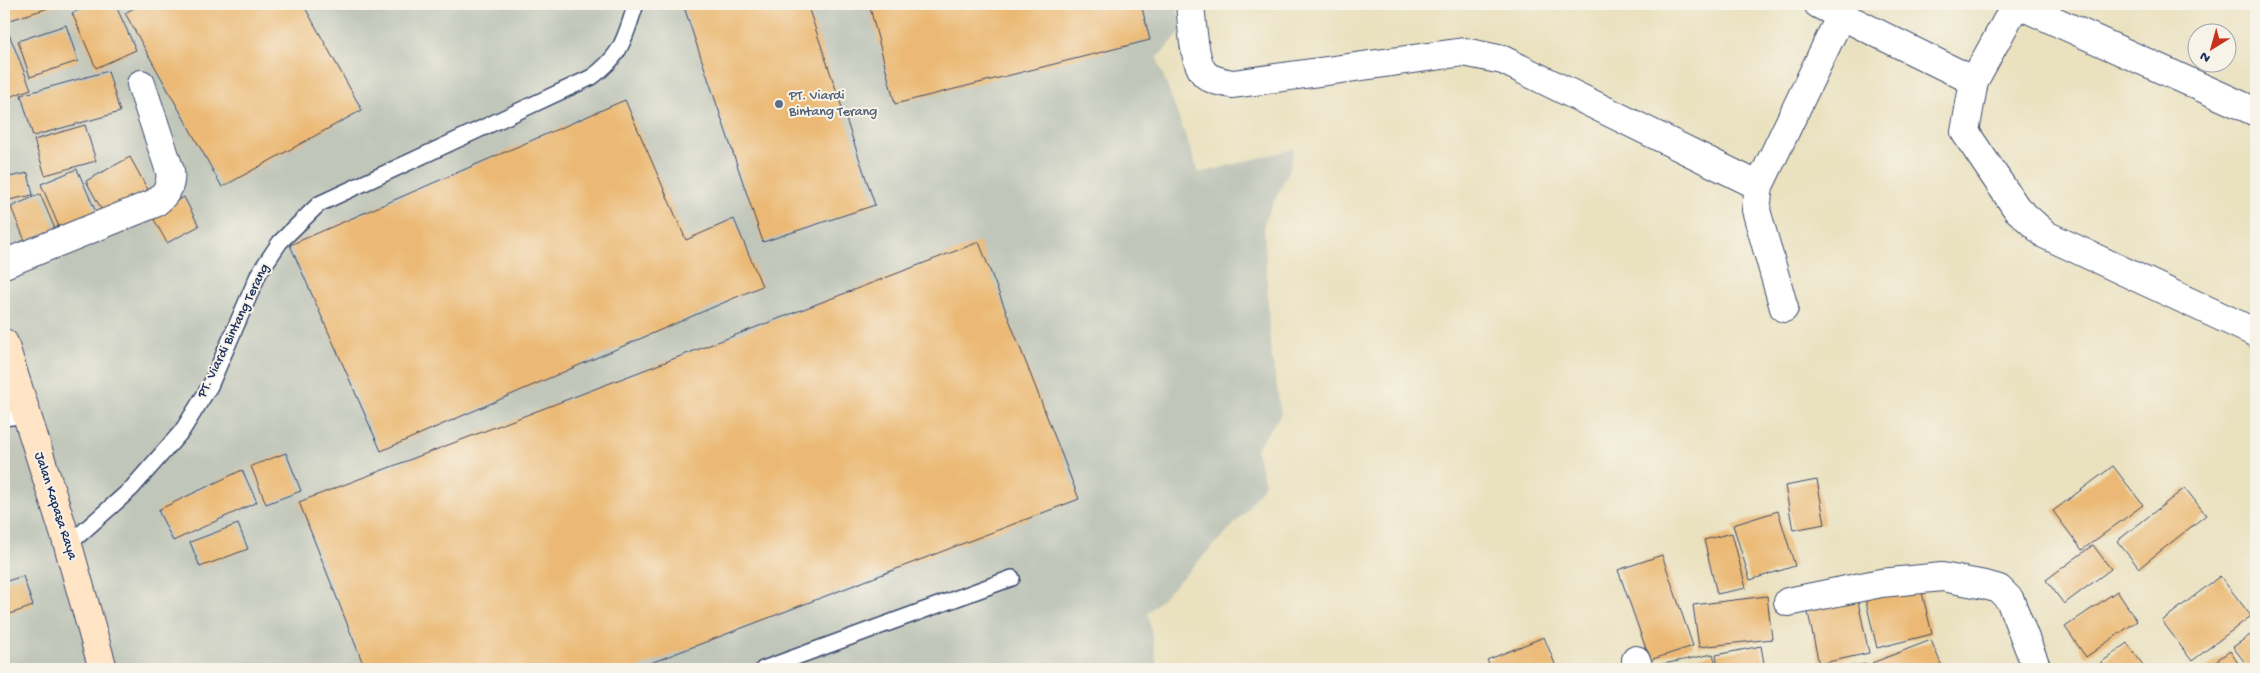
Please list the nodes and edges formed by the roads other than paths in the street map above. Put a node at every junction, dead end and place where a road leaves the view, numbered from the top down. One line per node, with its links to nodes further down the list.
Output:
1 (636, 4): 14 (lane, PT. Viardi Bintang Terang)
2 (1190, 4): 8 (street)
3 (2017, 4): 5 (street); 7 (street)
4 (1830, 9): 5 (street); 8 (street)
5 (1974, 81): 11 (street)
6 (141, 84): 9 (street)
7 (2256, 112)
8 (1759, 186): 10 (street)
9 (4, 264)
10 (1784, 308)
11 (2256, 333)
12 (4, 343): 13 (main road, Jalan Kapasa Raya)
13 (15, 416): 14 (main road, Jalan Kapasa Raya)
14 (68, 545): 17 (main road, Jalan Kapasa Raya)
15 (1012, 578): 18 (lane)
16 (1788, 602): 19 (street)
17 (103, 669)
18 (763, 669)
19 (2037, 669)

